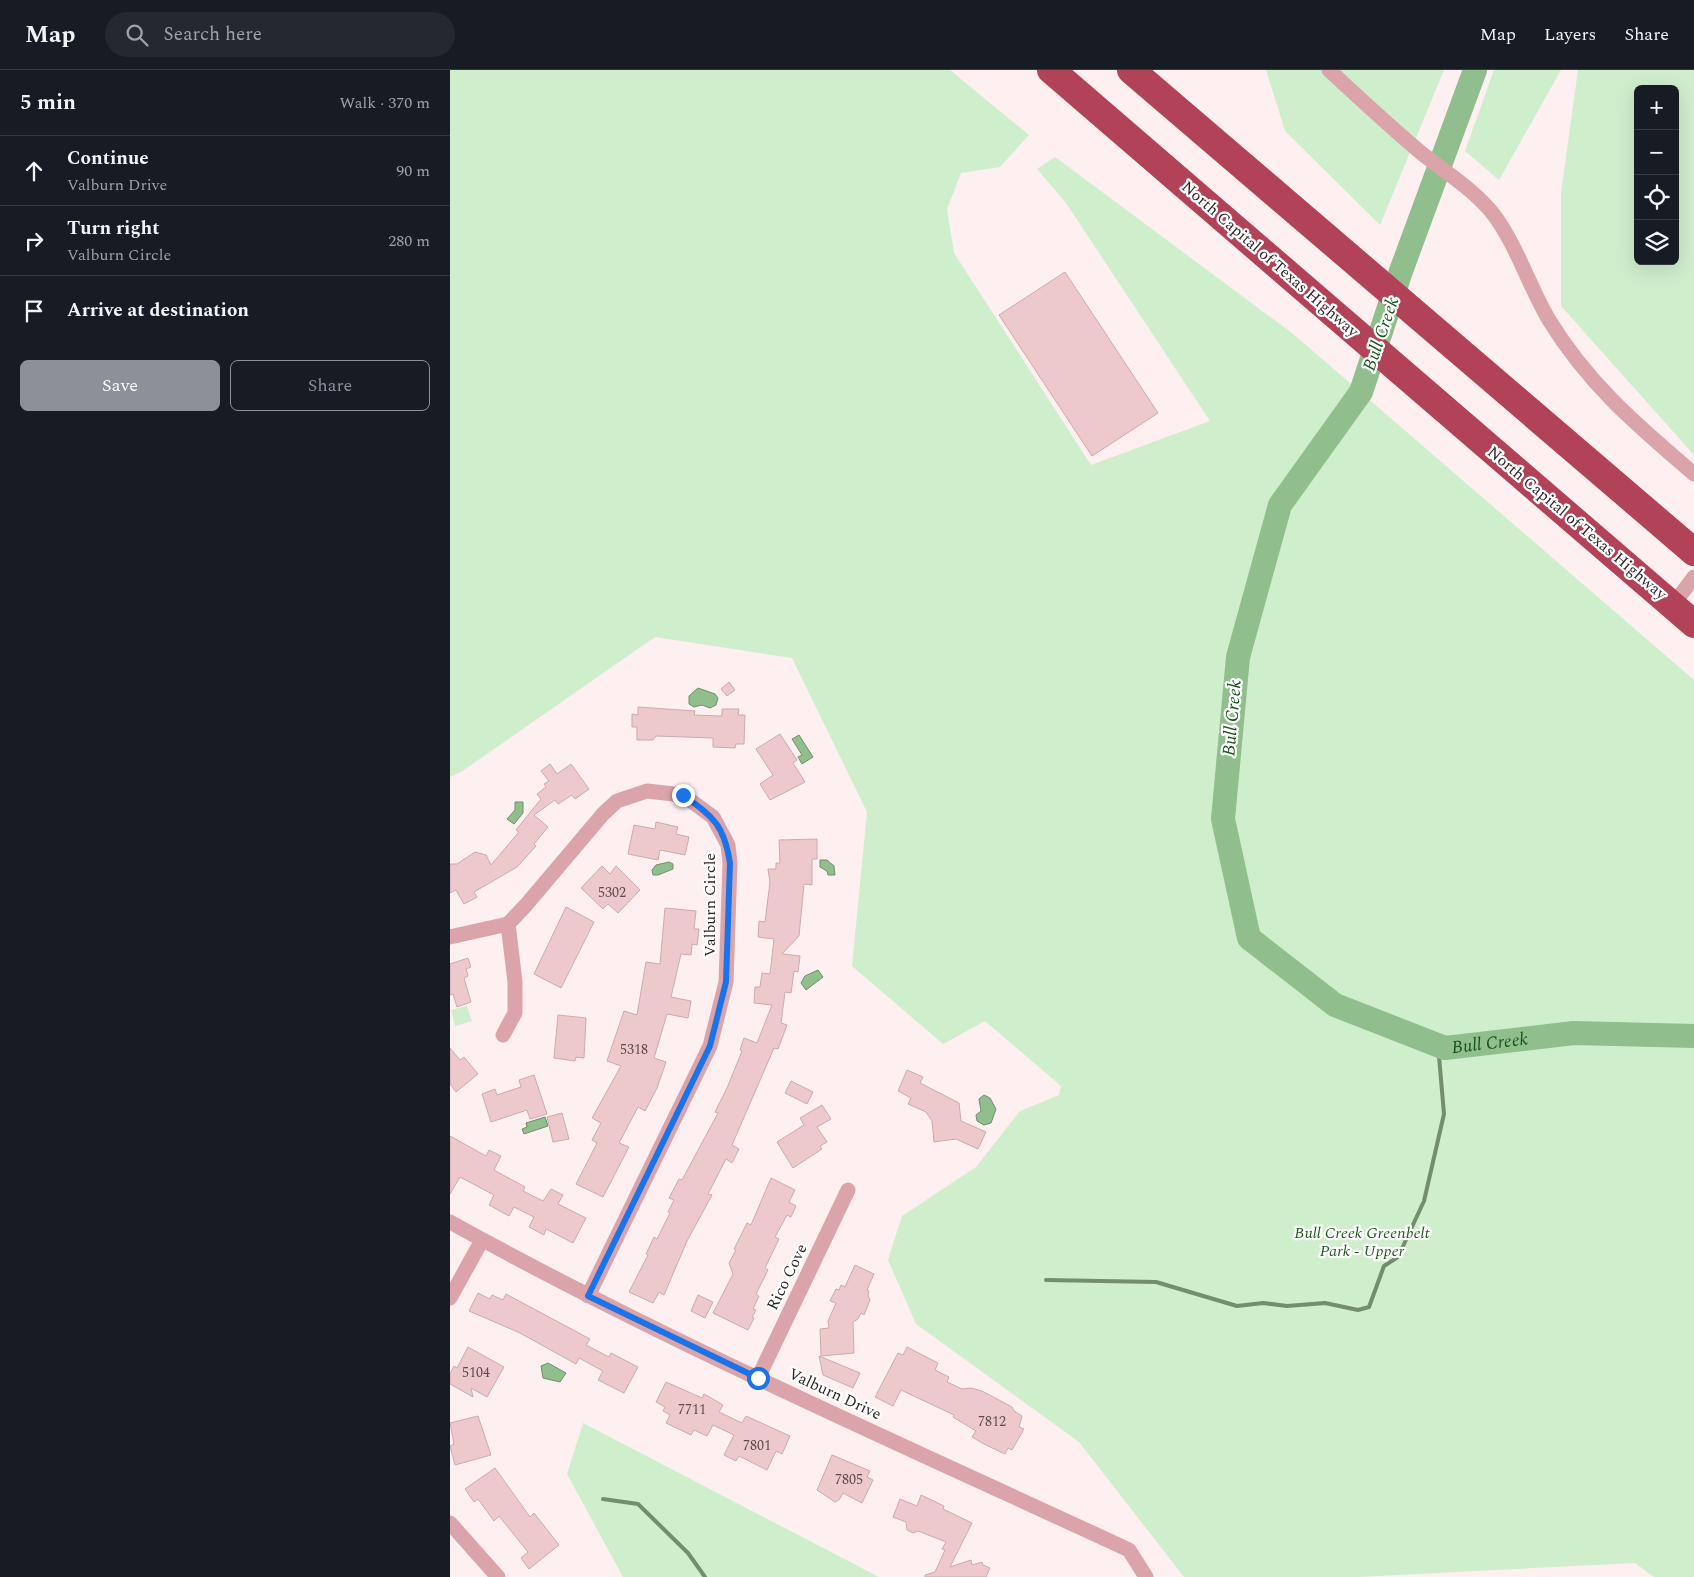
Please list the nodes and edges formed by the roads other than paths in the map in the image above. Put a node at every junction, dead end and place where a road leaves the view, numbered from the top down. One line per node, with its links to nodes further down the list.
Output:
1 (1051, 70): 7 (highway, North Capital of Texas Highway)
2 (1131, 70): 5 (highway)
3 (1328, 70): 4 (street)
4 (1694, 474)
5 (1694, 552)
6 (1694, 577): 7 (street)
7 (1673, 605): 8 (highway, North Capital of Texas Highway)
8 (1694, 624)
9 (508, 924): 10 (street); 11 (street); 15 (street, Valburn Circle)
10 (450, 937)
11 (503, 1035)
12 (848, 1190): 17 (street, Rico Cove)
13 (450, 1222): 14 (street, Valburn Drive)
14 (482, 1240): 15 (street, Valburn Drive); 16 (street)
15 (588, 1296): 17 (street, Valburn Drive)
16 (450, 1298)
17 (758, 1378): 20 (street, Valburn Drive)
18 (450, 1523): 19 (street)
19 (494, 1576)
20 (1146, 1577)

